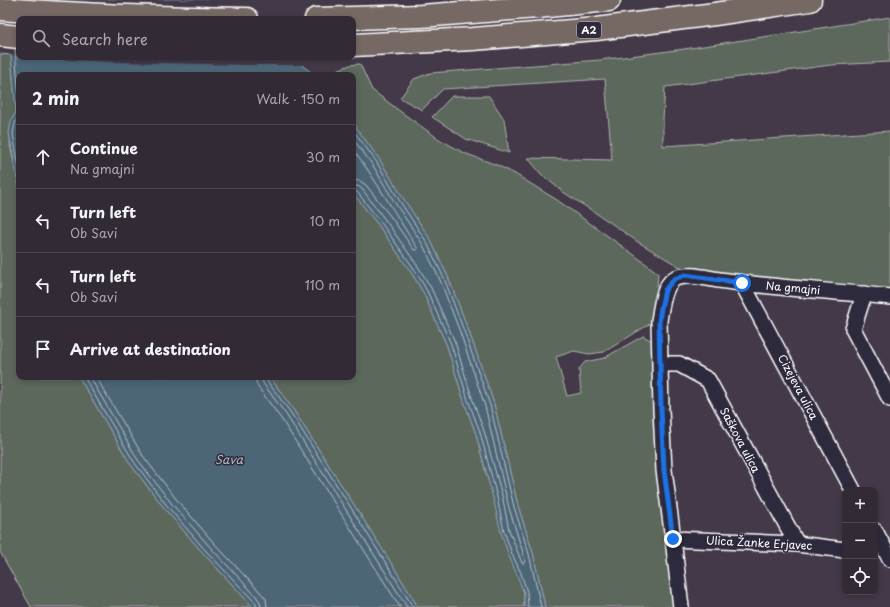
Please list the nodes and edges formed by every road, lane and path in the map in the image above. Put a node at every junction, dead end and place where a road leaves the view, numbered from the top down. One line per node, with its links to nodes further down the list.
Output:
1 (609, 0): 5 (highway)
2 (810, 0): 8 (highway, A2)
3 (0, 9): 4 (highway)
4 (115, 16)
5 (356, 18)
6 (0, 35): 7 (highway)
7 (16, 37)
8 (360, 45)
9 (742, 283): 10 (street, Na gmajni); 12 (street, Na gmajni); 14 (street, Cizejeva ulica)
10 (864, 294): 11 (street, Na gmajni); 13 (street)
11 (890, 296)
12 (661, 364): 15 (street); 17 (street, Saškova ulica)
13 (890, 399)
14 (851, 487)
15 (673, 539): 17 (street, Ulica Žanke Erjavec); 20 (street)
16 (878, 539): 19 (street)
17 (797, 544): 18 (street, Ulica Žanke Erjavec)
18 (842, 550)
19 (884, 556)
20 (680, 607)

